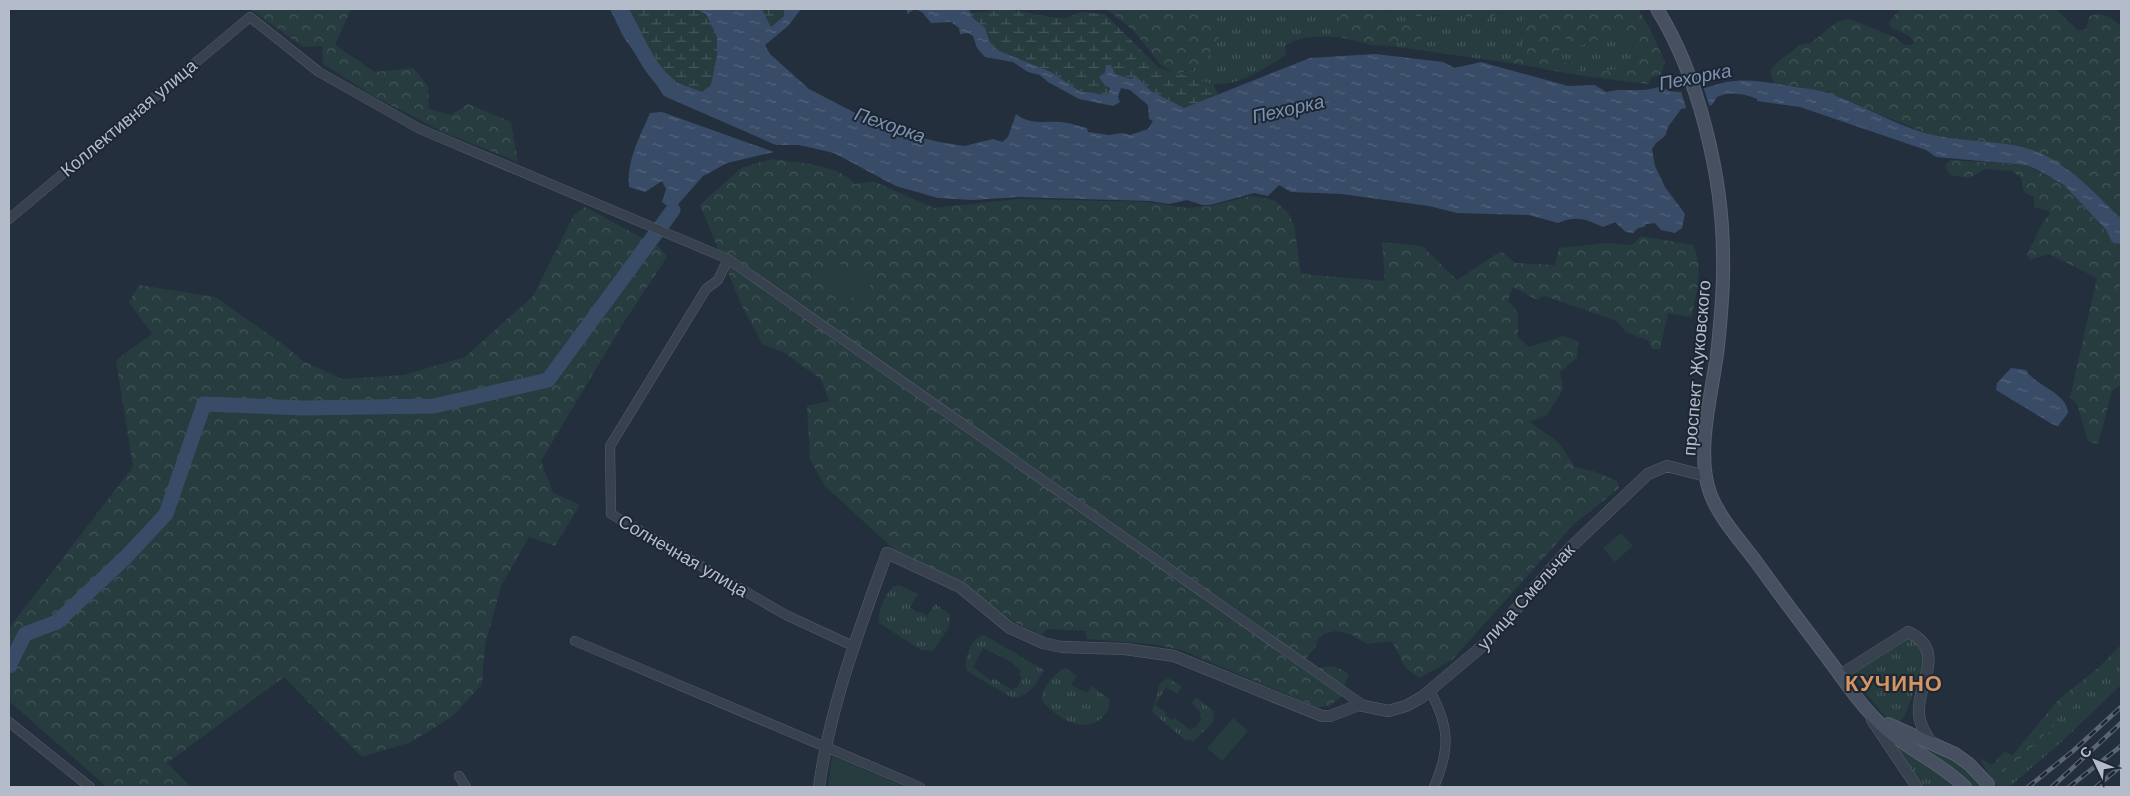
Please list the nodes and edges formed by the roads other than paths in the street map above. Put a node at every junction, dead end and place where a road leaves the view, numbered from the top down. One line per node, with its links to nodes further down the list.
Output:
1 (1657, 9): 4 (main road, проспект Жуковского)
2 (9, 220): 3 (street, Коллективная улица)
3 (728, 260): 6 (street, Солнечная улица); 11 (street)
4 (1706, 476): 7 (main road, проспект Жуковского); 9 (street, улица Смельчак)
5 (575, 641): 14 (street)
6 (853, 646): 11 (street); 14 (street)
7 (1840, 675): 8 (main road, проспект Жуковского); 13 (street)
8 (1851, 690): 10 (main road, проспект Жуковского); 13 (main road, проспект Жуковского)
9 (1430, 691): 11 (street, улица Смельчак); 21 (street)
10 (1862, 704): 22 (street); 23 (main road, проспект Жуковского)
11 (1364, 705)
12 (9, 722): 17 (street)
13 (1930, 741): 16 (main road, проспект Жуковского)
14 (824, 747): 19 (street); 20 (street)
15 (459, 776): 18 (street)
16 (1988, 784)
17 (90, 787)
18 (466, 787)
19 (819, 787)
20 (920, 787)
21 (1434, 787)
22 (1917, 787)
23 (1965, 787)

